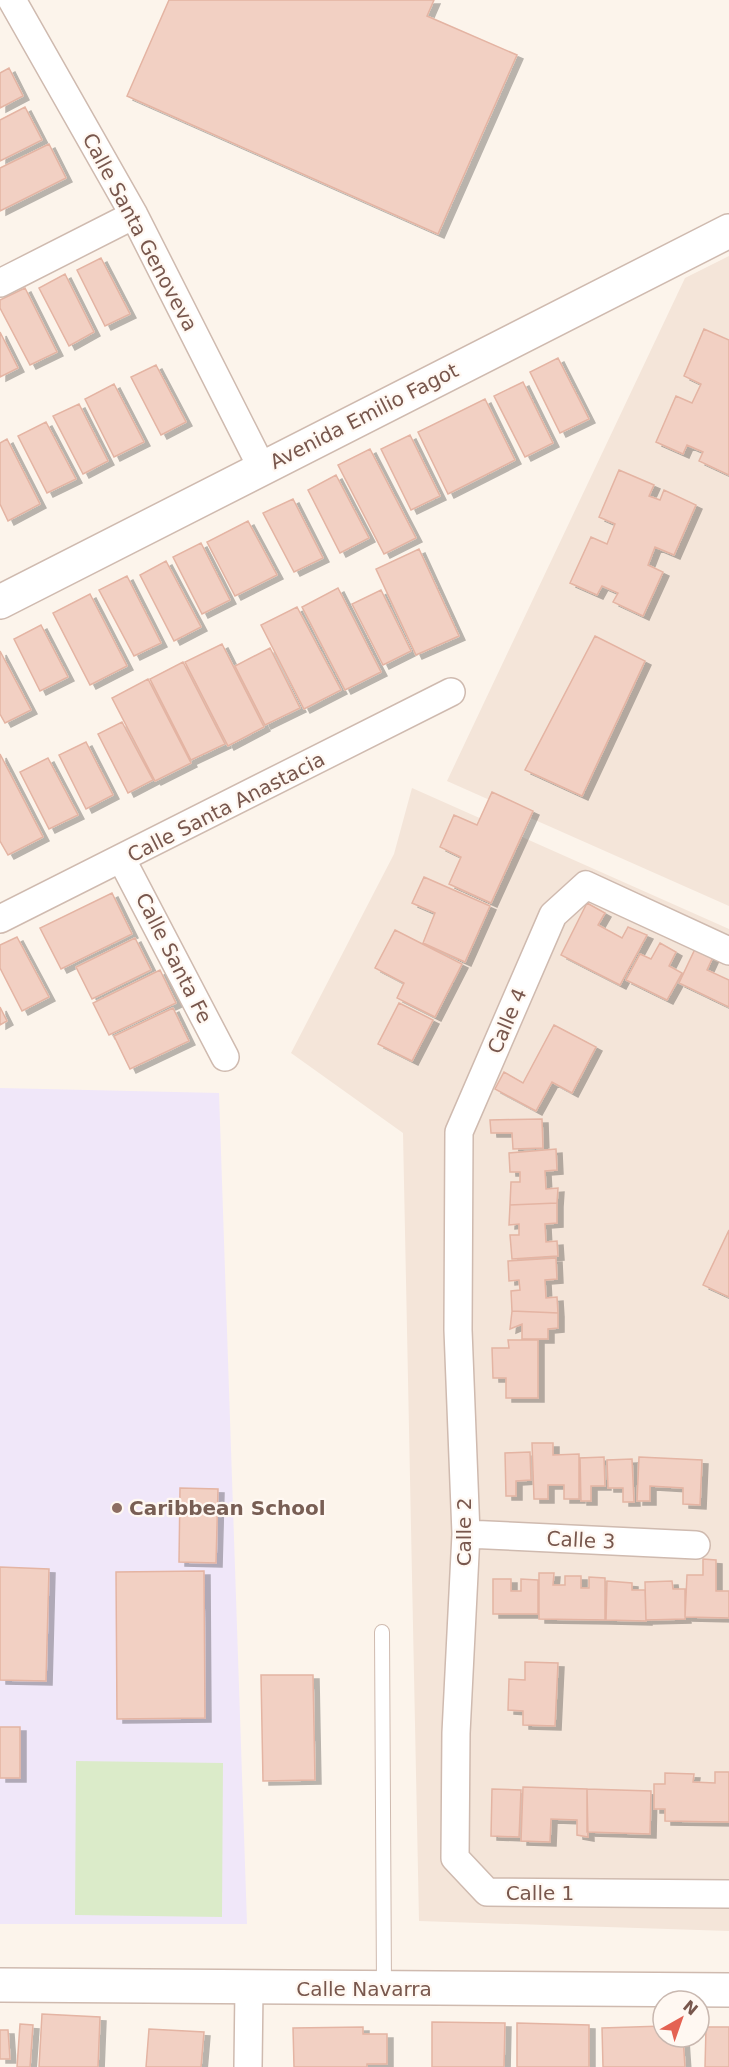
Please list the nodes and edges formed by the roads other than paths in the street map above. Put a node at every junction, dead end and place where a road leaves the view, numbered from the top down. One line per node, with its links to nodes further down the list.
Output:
1 (12, 0): 2 (street, Calle Santa Genoveva)
2 (134, 215): 4 (street); 5 (street, Calle Santa Genoveva)
3 (729, 231): 5 (street, Avenida Emilio Fagot)
4 (0, 283)
5 (262, 468): 6 (street, Avenida Emilio Fagot)
6 (0, 602)
7 (451, 692): 8 (street, Calle Santa Anastacia)
8 (122, 860): 9 (street, Calle Santa Anastacia); 11 (street, Calle Santa Fe)
9 (0, 919)
10 (729, 951): 12 (street, Calle 4)
11 (225, 1057)
12 (458, 1330): 13 (street, Calle 2)
13 (466, 1534): 14 (street, Calle 3); 16 (street, Calle 2)
14 (696, 1545)
15 (382, 1632): 20 (lane)
16 (456, 1733): 17 (street, Calle 1)
17 (729, 1894)
18 (0, 1985): 19 (street, Calle Navarra)
19 (249, 1988): 20 (street, Calle Navarra); 22 (street)
20 (384, 1989): 21 (street, Calle Navarra)
21 (729, 1990)
22 (248, 2067)

